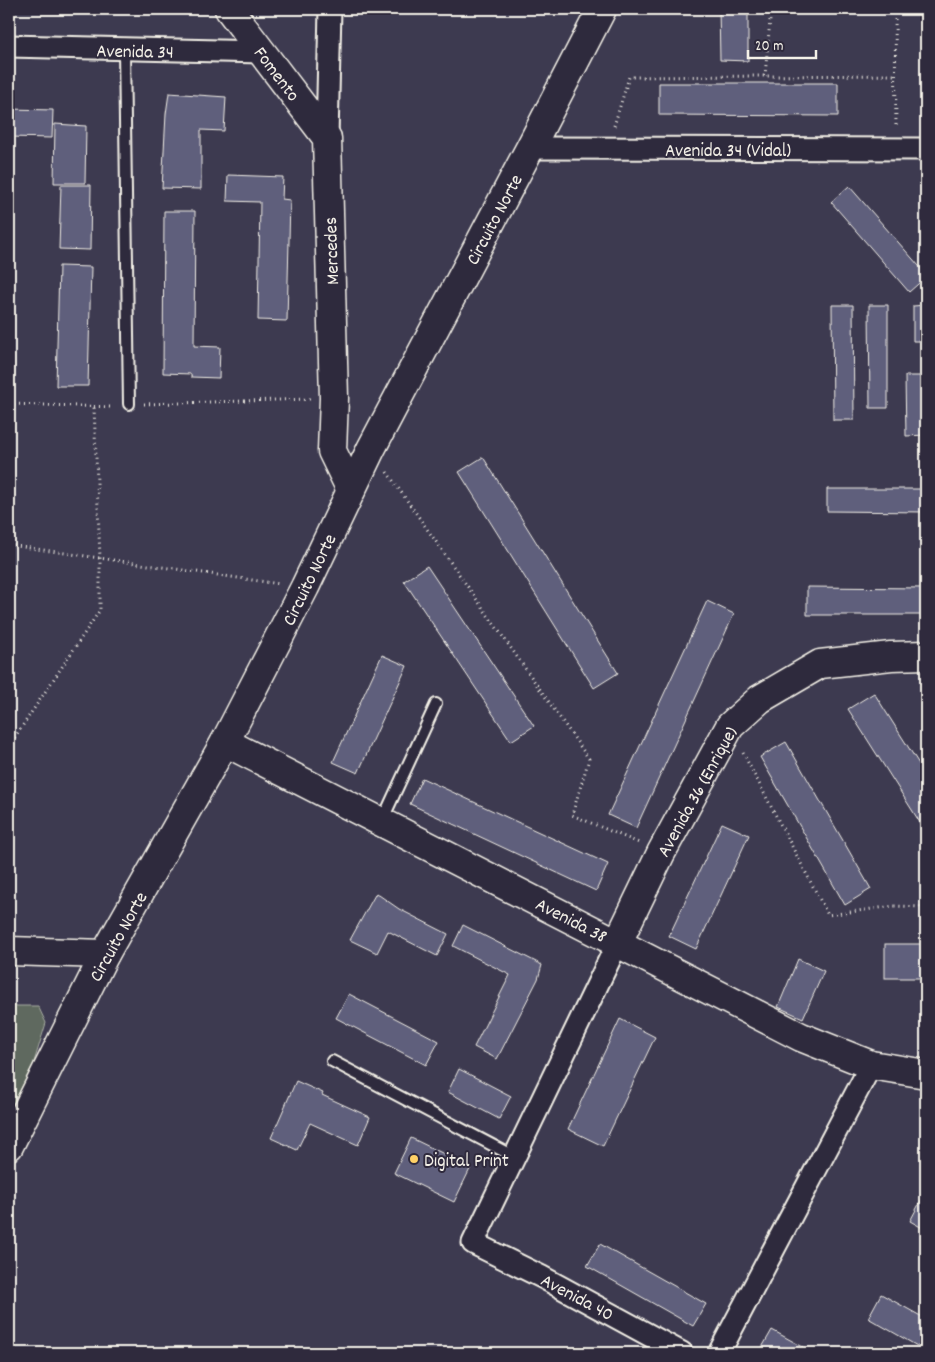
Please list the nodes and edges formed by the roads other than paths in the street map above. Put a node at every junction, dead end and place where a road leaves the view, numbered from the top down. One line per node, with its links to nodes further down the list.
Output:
1 (229, 9): 6 (street, Fomento)
2 (330, 9): 7 (street, Mercedes)
3 (602, 9): 8 (street, Circuito Norte)
4 (9, 46): 5 (street, Avenida 34)
5 (124, 50): 6 (street, Avenida 34); 10 (lane)
6 (262, 52): 7 (street, Fomento)
7 (327, 138): 11 (street, Mercedes)
8 (530, 148): 9 (street, Avenida 34 (Vidal)); 11 (street, Circuito Norte)
9 (926, 149)
10 (129, 404)
11 (351, 490): 14 (street, Circuito Norte)
12 (926, 655): 16 (street, Avenida 36 (Enrique))
13 (436, 704): 15 (lane)
14 (225, 742): 15 (street, Avenida 38); 18 (street, Circuito Norte)
15 (382, 822): 16 (street, Avenida 38)
16 (618, 942): 20 (street, Avenida 38); 23 (street)
17 (9, 951): 18 (street)
18 (105, 954): 22 (street, Circuito Norte)
19 (332, 1061): 23 (lane)
20 (871, 1065): 21 (street, Avenida 38); 25 (street)
21 (926, 1074)
22 (9, 1146)
23 (515, 1157): 24 (street, Avenida 40)
24 (682, 1353)
25 (719, 1353)

